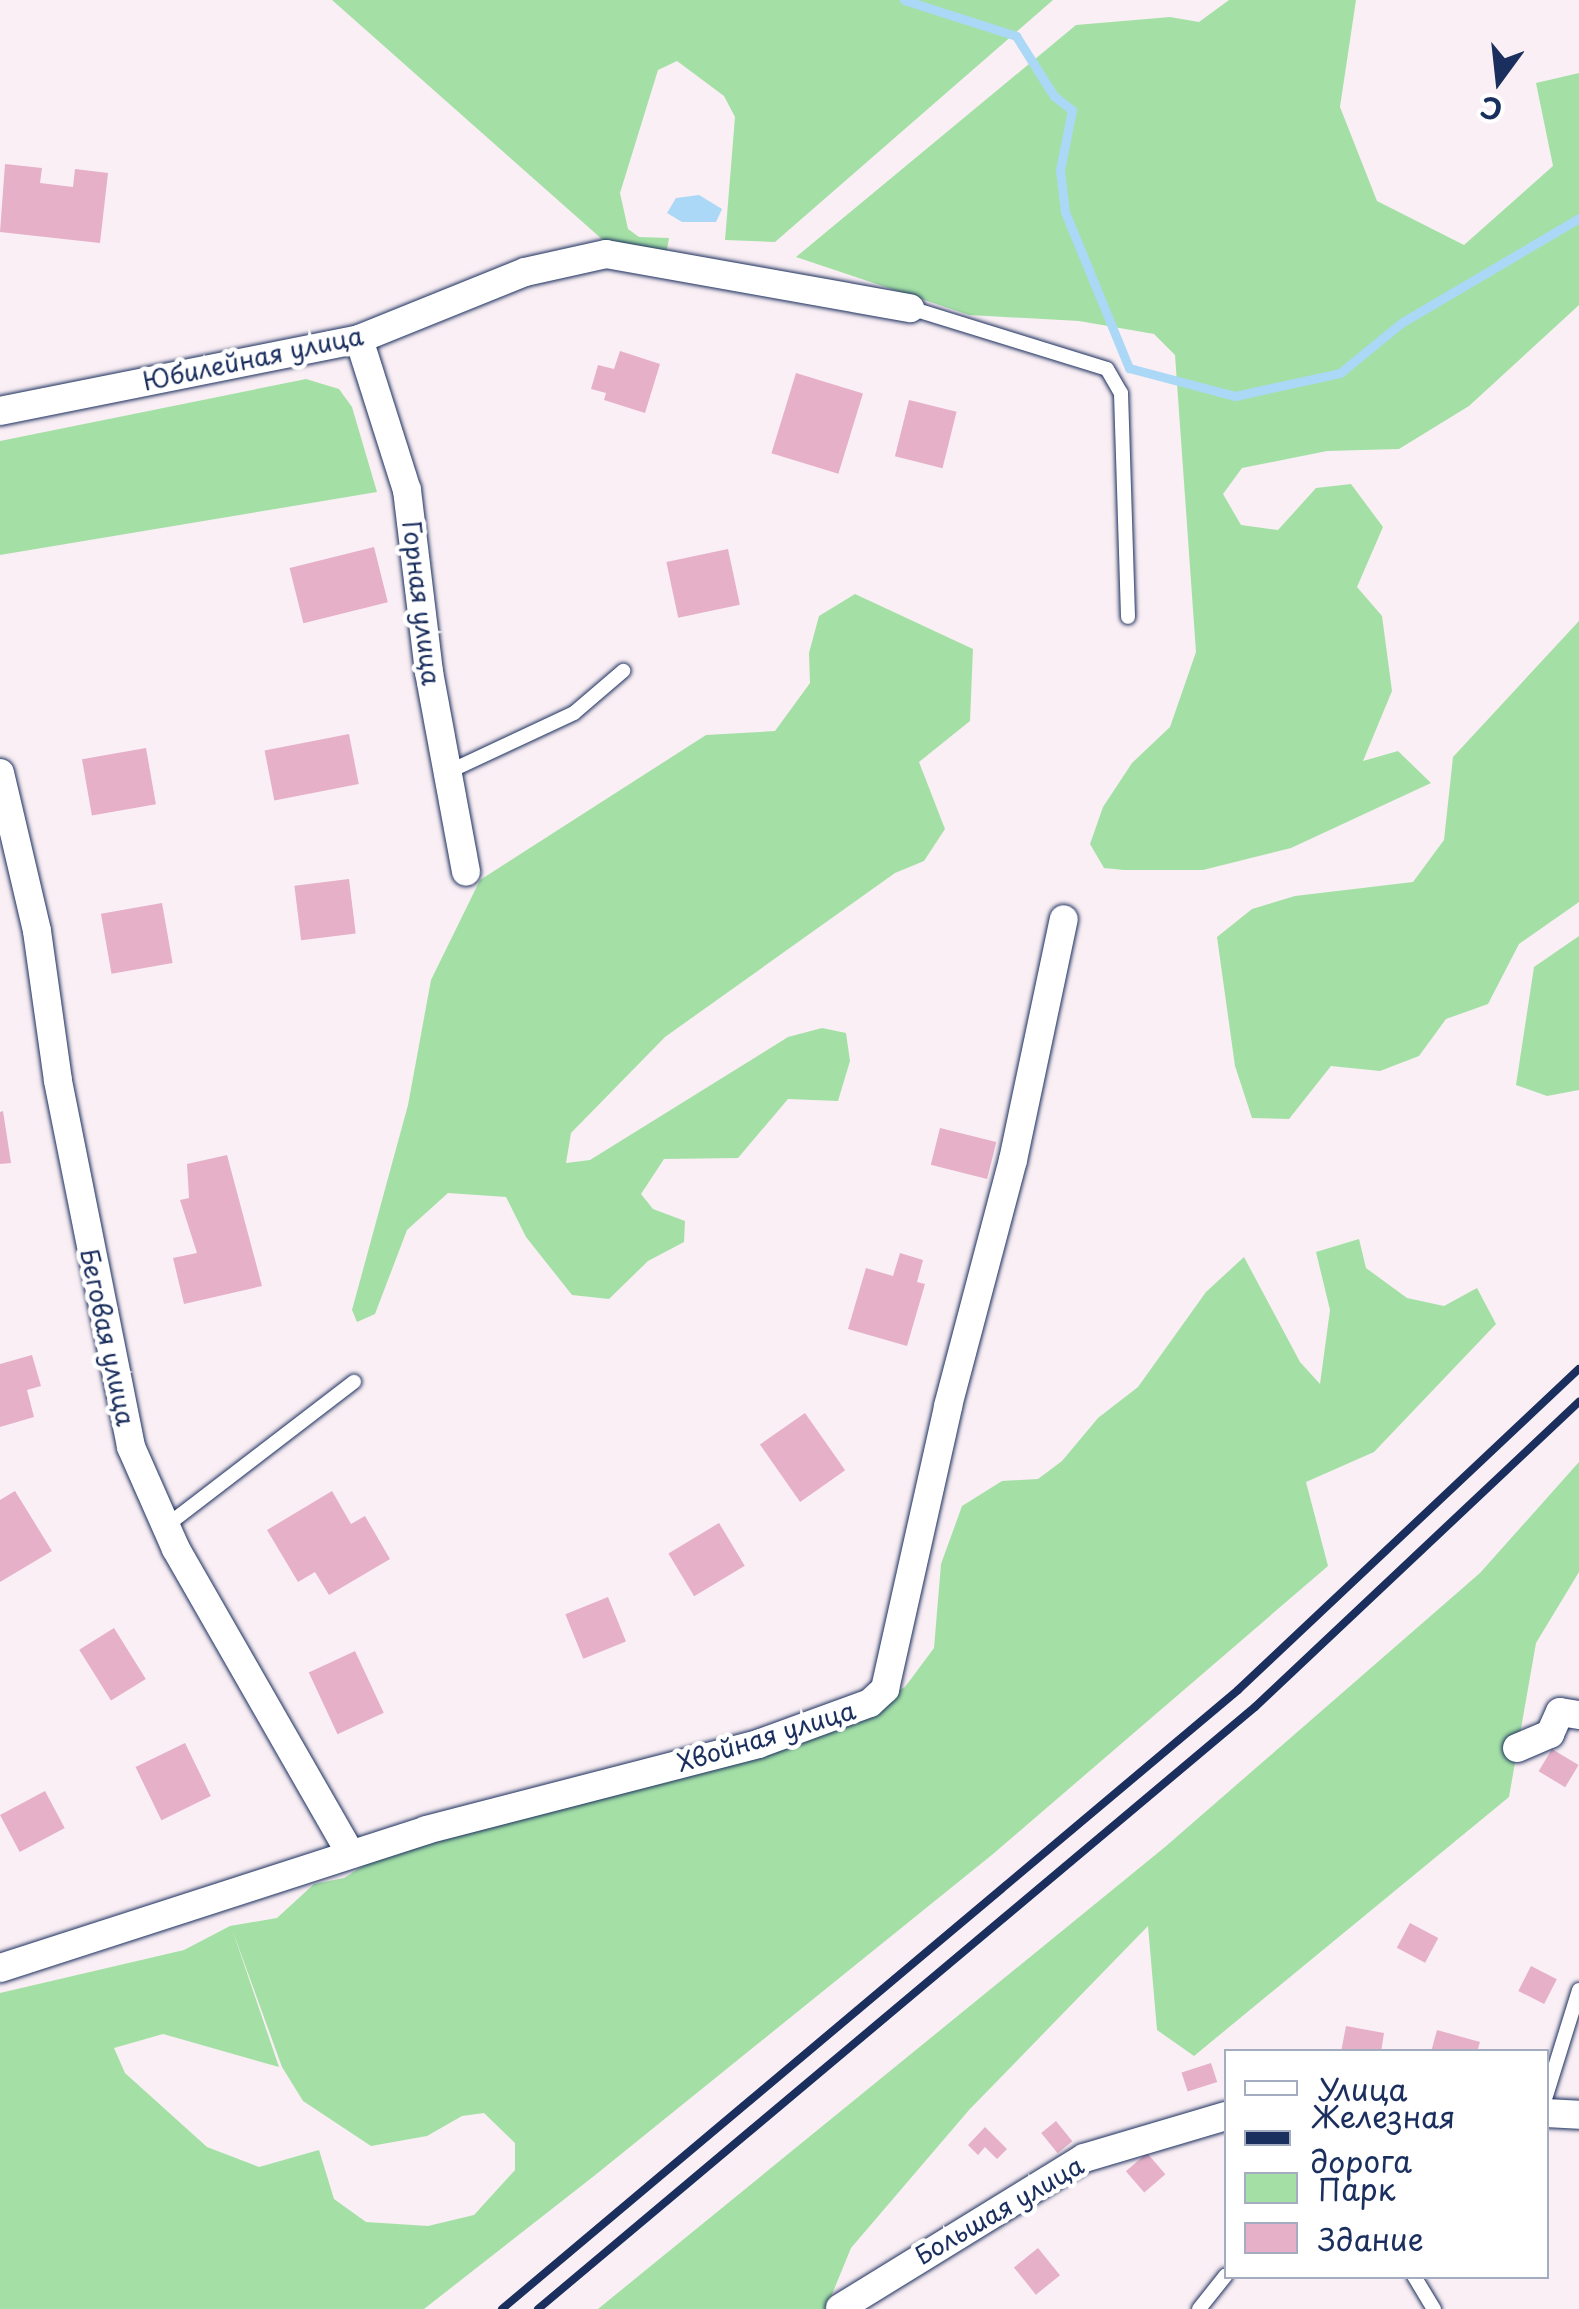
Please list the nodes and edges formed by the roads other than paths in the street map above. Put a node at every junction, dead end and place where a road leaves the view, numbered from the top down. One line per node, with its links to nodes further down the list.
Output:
1 (910, 308): 2 (street, Юбилейная улица); 4 (lane)
2 (359, 339): 3 (street, Юбилейная улица); 6 (street, Горная улица)
3 (0, 410)
4 (1128, 617)
5 (624, 671): 6 (lane)
6 (448, 772): 8 (street, Горная улица)
7 (0, 773): 11 (street, Беговая улица)
8 (466, 872)
9 (1064, 919): 14 (street, Хвойная улица)
10 (354, 1382): 11 (lane)
11 (166, 1526): 14 (street, Беговая улица)
12 (1579, 1714): 13 (street)
13 (1518, 1748)
14 (350, 1853): 15 (street, Хвойная улица)
15 (0, 1968)
16 (1579, 1990): 17 (lane)
17 (1549, 2086)
18 (1549, 2113): 19 (street)
19 (1579, 2114)
20 (1224, 2117): 23 (street, Большая улица)
21 (1224, 2278): 24 (lane)
22 (1416, 2279): 25 (lane)
23 (840, 2308)
24 (1199, 2309)
25 (1434, 2309)

